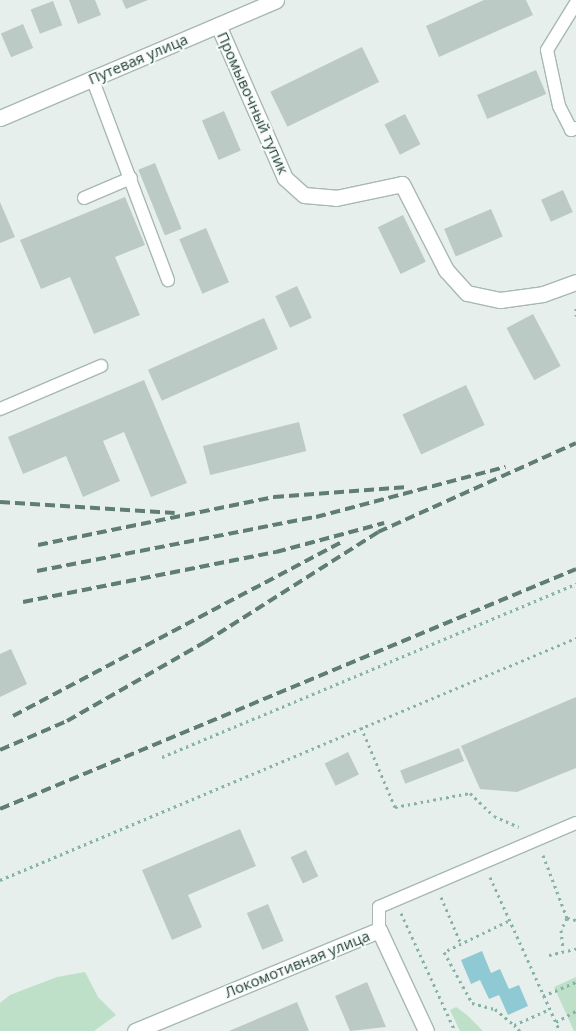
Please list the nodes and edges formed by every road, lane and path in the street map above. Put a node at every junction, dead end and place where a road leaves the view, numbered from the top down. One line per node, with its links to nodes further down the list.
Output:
1 (276, 0): 3 (street, Путевая улица)
2 (576, 3): 6 (lane)
3 (218, 24): 4 (street, Путевая улица); 10 (street, Промывочный тупик)
4 (92, 78): 5 (street, Путевая улица); 7 (lane)
5 (0, 118)
6 (576, 128)
7 (131, 178): 8 (lane); 9 (lane)
8 (84, 198)
9 (168, 280)
10 (576, 282)
11 (576, 308): 12 (path)
12 (576, 316)
13 (101, 366): 14 (lane)
14 (0, 409)
15 (576, 584): 18 (path)
16 (576, 638): 17 (path)
17 (361, 727): 20 (path); 23 (path)
18 (162, 757)
19 (576, 823): 29 (lane, Локомотивная улица)
20 (526, 825)
21 (541, 850): 26 (path)
22 (496, 868): 27 (path)
23 (0, 880)
24 (447, 889): 30 (path)
25 (407, 905): 42 (path)
26 (567, 918): 28 (path); 31 (path)
27 (508, 920): 30 (path); 35 (path)
28 (576, 920)
29 (379, 930): 40 (street, Локомотивная улица); 41 (street)
30 (461, 944): 39 (path)
31 (563, 949): 32 (path); 33 (path)
32 (576, 949)
33 (549, 955)
34 (576, 982): 35 (path)
35 (543, 996): 36 (path)
36 (550, 1009): 38 (path); 39 (path)
37 (576, 1011): 38 (path)
38 (556, 1022): 44 (path)
39 (514, 1025): 43 (path)
40 (135, 1031)
41 (426, 1031)
42 (455, 1031)
43 (520, 1031)
44 (560, 1031)

